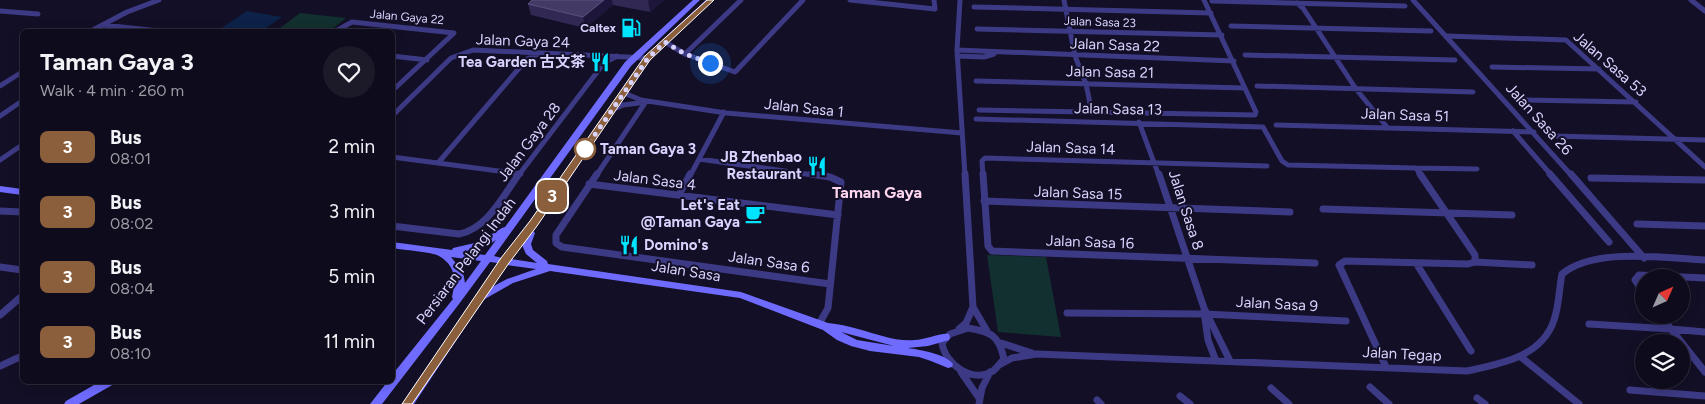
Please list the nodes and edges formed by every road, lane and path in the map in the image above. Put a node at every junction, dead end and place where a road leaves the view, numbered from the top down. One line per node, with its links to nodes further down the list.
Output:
1 (159, 0): 25 (street)
2 (697, 0): 44 (main road, Persiaran Pelangi Indah)
3 (710, 0): 36 (main road, Persiaran Pelangi Indah)
4 (741, 0): 38 (street)
5 (803, 0): 38 (street)
6 (850, 0): 13 (street)
7 (934, 0): 13 (street)
8 (960, 0): 37 (street)
9 (1064, 0): 20 (street)
10 (1204, 0): 23 (street)
11 (1413, 0): 35 (street, Jalan Sasa 26)
12 (1691, 0): 16 (street)
13 (866, 1)
14 (1212, 1): 15 (street)
15 (1299, 3): 18 (street); 27 (street)
16 (1696, 4): 17 (street); 22 (street)
17 (1705, 4)
18 (1405, 6)
19 (974, 7): 20 (street)
20 (1065, 8): 23 (street); 32 (street)
21 (0, 11): 24 (street)
22 (1705, 11)
23 (1211, 13): 34 (street)
24 (38, 14)
25 (101, 25): 28 (street); 29 (street)
26 (1231, 26): 27 (street)
27 (1314, 28): 33 (street); 47 (street)
28 (94, 29)
29 (140, 29)
30 (339, 29): 48 (street, Jalan Gaya 22)
31 (977, 30): 32 (street, Jalan Sasa 23)
32 (1072, 31): 34 (street, Jalan Sasa 23); 45 (street)
33 (1431, 31)
34 (1222, 35): 50 (street)
35 (1446, 36): 53 (street, Jalan Sasa 53); 80 (street, Jalan Sasa 26)
36 (665, 42): 38 (street); 46 (main road, Persiaran Pelangi Indah)
37 (957, 53): 45 (street, Jalan Sasa 22); 79 (street)
38 (685, 54)
39 (1244, 55): 47 (street)
40 (395, 56): 48 (street)
41 (526, 56): 42 (street, Jalan Gaya 24); 71 (street, Jalan Gaya 24); 88 (street)
42 (601, 56): 43 (street, Jalan Gaya 24); 51 (street)
43 (617, 56): 44 (street, Jalan Gaya 24); 51 (street, Jalan Gaya 28)
44 (635, 56): 46 (street, Jalan Gaya 24); 111 (main road, Persiaran Pelangi Indah)
45 (1075, 56): 50 (street, Jalan Sasa 22); 56 (street)
46 (648, 58): 63 (main road, Persiaran Pelangi Indah)
47 (1336, 58): 49 (street); 60 (street)
48 (427, 60): 61 (street, Jalan Gaya 22)
49 (1455, 60)
50 (1234, 61): 59 (street)
51 (604, 63): 94 (street, Jalan Gaya 28)
52 (1492, 66): 53 (street)
53 (1599, 69): 66 (street, Jalan Sasa 53)
54 (20, 73): 57 (street)
55 (976, 82): 56 (street, Jalan Sasa 21)
56 (1086, 84): 59 (street, Jalan Sasa 21); 72 (street)
57 (0, 86)
58 (1257, 86): 60 (street)
59 (1244, 88): 72 (street)
60 (1356, 89): 62 (street); 77 (street)
61 (395, 90)
62 (1472, 92)
63 (624, 93): 67 (street, Jalan Sasa 1); 68 (main road, Persiaran Pelangi Indah)
64 (1521, 100): 66 (street)
65 (20, 102): 73 (street)
66 (1636, 102): 82 (street, Jalan Sasa 53)
67 (645, 103): 68 (street, Jalan Sasa 1); 70 (street, Jalan Sasa 1); 97 (street)
68 (612, 110): 110 (main road, Persiaran Pelangi Indah)
69 (979, 110): 72 (street)
70 (724, 112): 79 (street, Jalan Sasa 1); 86 (street)
71 (395, 113)
72 (1092, 113)
73 (0, 116)
74 (976, 119): 75 (street, Jalan Sasa 13)
75 (1139, 122): 89 (street, Jalan Sasa 8); 92 (street, Jalan Sasa 13)
76 (1276, 124): 77 (street, Jalan Sasa 51)
77 (1387, 127): 78 (street, Jalan Sasa 51)
78 (1512, 131): 80 (street, Jalan Sasa 51); 115 (street)
79 (962, 132): 136 (street)
80 (1534, 132): 120 (street, Jalan Sasa 26)
81 (1554, 136): 82 (street)
82 (1676, 140): 83 (street); 91 (street, Jalan Sasa 53)
83 (1705, 140)
84 (20, 146): 87 (street)
85 (395, 157): 88 (street)
86 (699, 159): 100 (street); 109 (street)
87 (0, 160)
88 (438, 163): 94 (street)
89 (1155, 163): 90 (street, Jalan Sasa 14); 101 (street, Jalan Sasa 14); 102 (street, Jalan Sasa 8)
90 (1267, 166)
91 (1705, 167)
92 (1416, 168): 93 (street); 107 (street)
93 (1477, 169)
94 (521, 174): 113 (street, Jalan Gaya 28)
95 (1591, 178): 96 (street)
96 (1705, 180)
97 (589, 184): 100 (street, Jalan Sasa 4); 132 (street, Jalan Sasa 6)
98 (0, 189): 99 (main road)
99 (20, 192)
100 (679, 195): 109 (street, Jalan Sasa 4)
101 (984, 201): 102 (street, Jalan Sasa 15); 118 (street, Jalan Sasa 16)
102 (1171, 209): 106 (street, Jalan Sasa 15); 118 (street, Jalan Sasa 8)
103 (1323, 209): 107 (street)
104 (0, 211): 105 (street)
105 (20, 212)
106 (1290, 212)
107 (1446, 212): 108 (street); 124 (street)
108 (1512, 215)
109 (838, 216): 132 (street)
110 (534, 223): 121 (main road, Persiaran Pelangi Indah); 127 (main road)
111 (512, 224): 117 (main road); 119 (main road, Persiaran Pelangi Indah)
112 (1637, 224): 114 (street)
113 (395, 226)
114 (1705, 226)
115 (1609, 242)
116 (395, 245): 117 (main road)
117 (441, 252): 119 (main road, Jalan Sasa); 134 (main road)
118 (1187, 257): 123 (street, Jalan Sasa 16); 137 (street, Jalan Sasa 8)
119 (488, 258): 121 (main road, Jalan Sasa); 134 (main road, Persiaran Pelangi Indah)
120 (1644, 258): 122 (street, Jalan Tegap); 153 (street, Jalan Tegap)
121 (505, 260): 127 (main road, Jalan Sasa); 135 (main road, Persiaran Pelangi Indah)
122 (1705, 260)
123 (1315, 262)
124 (1475, 262): 125 (street); 126 (street)
125 (1416, 263): 150 (street); 159 (street)
126 (1532, 265)
127 (552, 266): 135 (main road); 143 (main road, Jalan Sasa)
128 (0, 267): 129 (street)
129 (20, 270)
130 (1690, 277): 131 (street)
131 (1705, 278)
132 (830, 284): 143 (street)
133 (20, 298): 139 (street)
134 (456, 302): 163 (main road, Persiaran Pelangi Indah)
135 (476, 302): 175 (main road, Persiaran Pelangi Indah)
136 (973, 307): 144 (street); 146 (street)
137 (1205, 312): 138 (street, Jalan Sasa 9); 140 (street, Jalan Sasa 9); 154 (street, Jalan Sasa 8); 155 (street, Jalan Sasa 8)
138 (1067, 313)
139 (0, 315)
140 (1346, 321)
141 (1589, 324): 145 (street)
142 (1667, 324): 145 (street)
143 (823, 326): 148 (main road, Jalan Sasa); 156 (main road, Jalan Sasa)
144 (958, 329): 146 (street); 148 (street)
145 (1671, 329): 147 (street); 162 (street)
146 (987, 331): 149 (street)
147 (1705, 332)
148 (945, 337): 156 (street)
149 (1001, 343): 151 (street, Jalan Tegap); 157 (street)
150 (1471, 351)
151 (1036, 354): 154 (street, Jalan Tegap); 157 (street, Jalan Tegap)
152 (20, 357): 158 (street)
153 (1521, 357): 159 (street, Jalan Tegap); 180 (street)
154 (1216, 361): 155 (street, Jalan Tegap)
155 (1230, 362): 159 (street, Jalan Tegap)
156 (948, 364): 160 (street)
157 (1001, 364): 161 (street)
158 (0, 366)
159 (1386, 367)
160 (961, 372): 161 (street); 172 (street)
161 (990, 372): 172 (street)
162 (1705, 372)
163 (395, 380)
164 (105, 384): 173 (main road)
165 (392, 384): 174 (main road, Persiaran Pelangi Indah)
166 (1370, 387): 178 (street)
167 (1271, 388): 177 (street)
168 (1630, 390): 170 (street)
169 (1180, 396): 176 (street)
170 (1705, 396)
171 (1477, 398): 179 (street)
172 (979, 401)
173 (70, 404)
174 (376, 404)
175 (408, 404)
176 (1190, 404)
177 (1289, 404)
178 (1389, 404)
179 (1485, 404)
180 (1579, 404)

